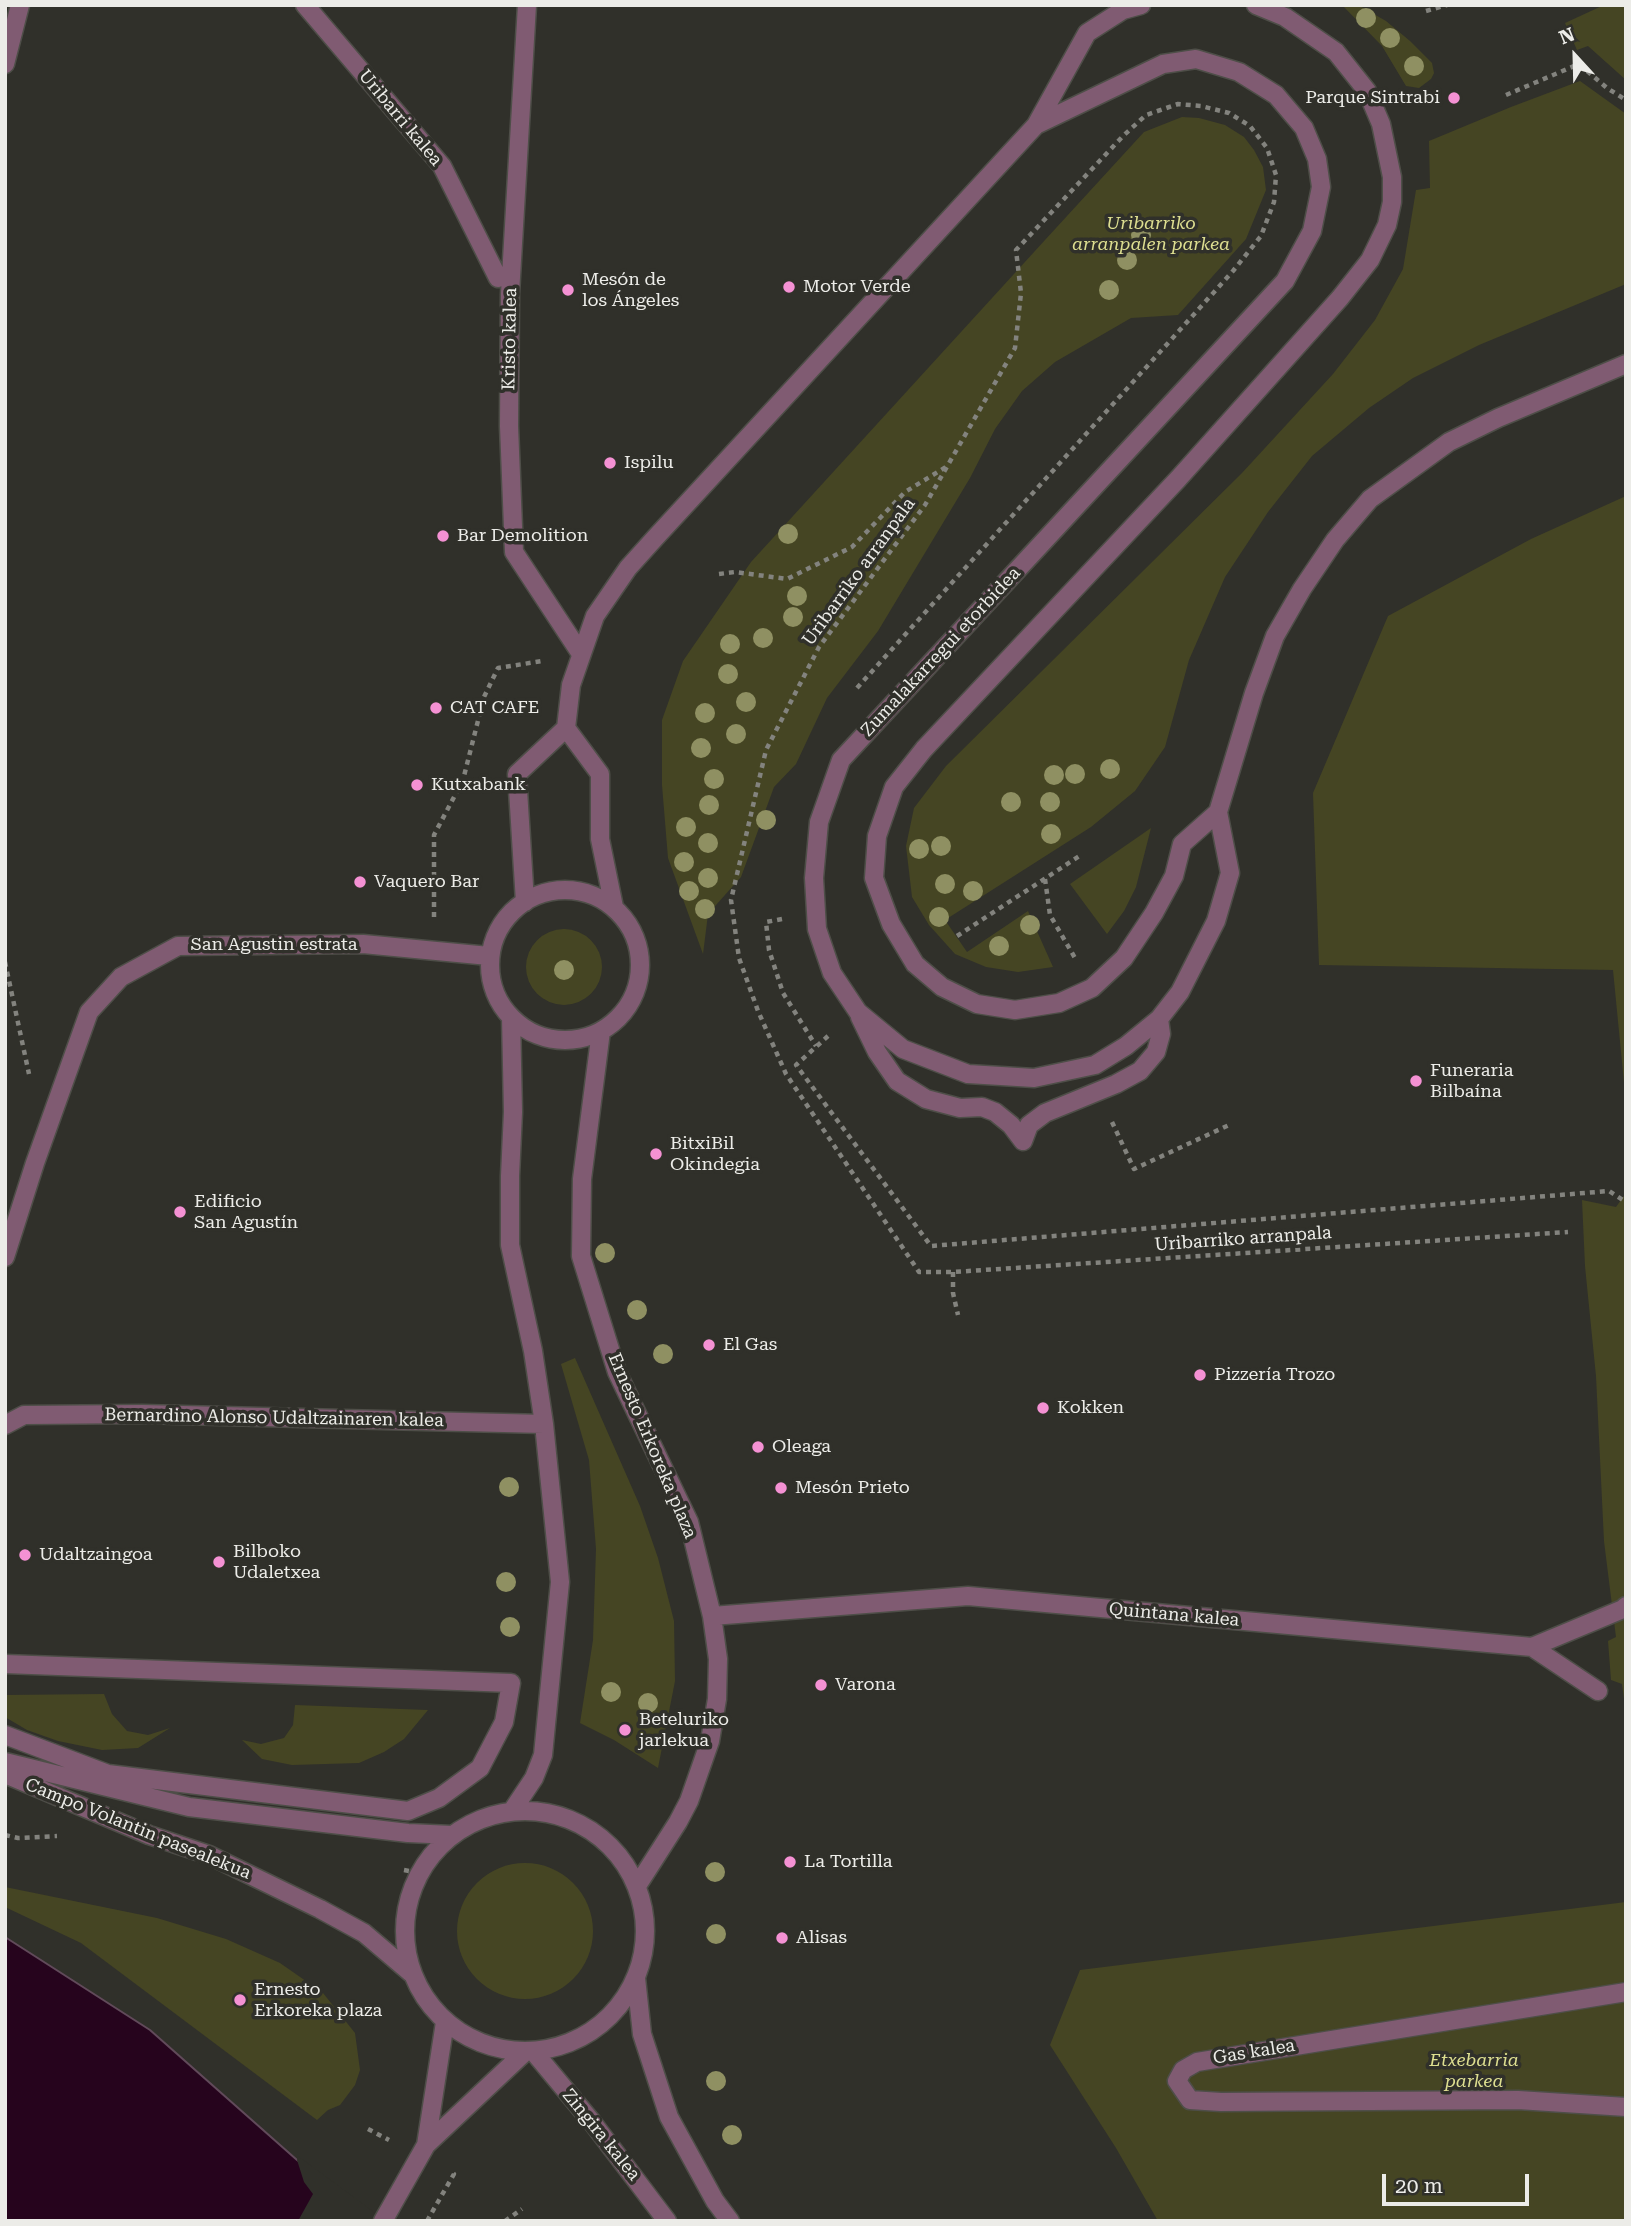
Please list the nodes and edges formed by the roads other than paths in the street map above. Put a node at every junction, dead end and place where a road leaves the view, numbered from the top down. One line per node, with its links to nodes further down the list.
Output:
1 (20, 5): 6 (street)
2 (305, 5): 8 (street, Uribarri kalea)
3 (527, 5): 10 (street, Kristo kalea)
4 (1141, 5): 7 (street, Zumalakarregui etorbidea)
5 (1256, 5): 12 (street)
6 (5, 64)
7 (1036, 125): 10 (street, Zumalakarregui etorbidea); 16 (street, Zumalakarregui etorbidea)
8 (498, 278)
9 (1626, 364): 12 (street, Zumalakarregui etorbidea)
10 (580, 654): 11 (street, Zumalakarregui etorbidea)
11 (566, 728): 13 (street); 14 (street)
12 (1217, 812): 18 (street, Zumalakarregui etorbidea)
13 (525, 902): 14 (street); 15 (street)
14 (614, 907): 19 (street)
15 (489, 956): 17 (street); 20 (street, San Agustin estrata)
16 (855, 1007): 18 (street, Zumalakarregui etorbidea); 18 (street)
17 (511, 1017): 19 (street); 21 (street)
18 (1159, 1019)
19 (601, 1031): 24 (street, Ernesto Erkoreka plaza)
20 (5, 1257)
21 (544, 1424): 22 (street, Bernardino Alonso Udaltzainaren kalea); 31 (street)
22 (5, 1425)
23 (1626, 1606): 25 (street, Quintana kalea)
24 (712, 1616): 25 (street, Quintana kalea); 33 (street, Ernesto Erkoreka plaza)
25 (1532, 1647): 27 (street)
26 (5, 1664): 28 (street)
27 (1598, 1691)
28 (5, 1735)
29 (5, 1762): 32 (street, Campo Volantin pasealekua)
30 (5, 1774): 34 (street, Campo Volantin pasealekua)
31 (512, 1811): 32 (street); 33 (street)
32 (452, 1835): 34 (street)
33 (637, 1886): 35 (street)
34 (411, 1973): 37 (street)
35 (636, 1975): 38 (street); 43 (street)
36 (1626, 1992): 39 (street, Gas kalea)
37 (445, 2022): 38 (street); 40 (street)
38 (529, 2051): 40 (street); 42 (street, Zingira kalea)
39 (1626, 2106)
40 (426, 2145): 41 (street)
41 (383, 2221)
42 (667, 2221)
43 (730, 2221)

